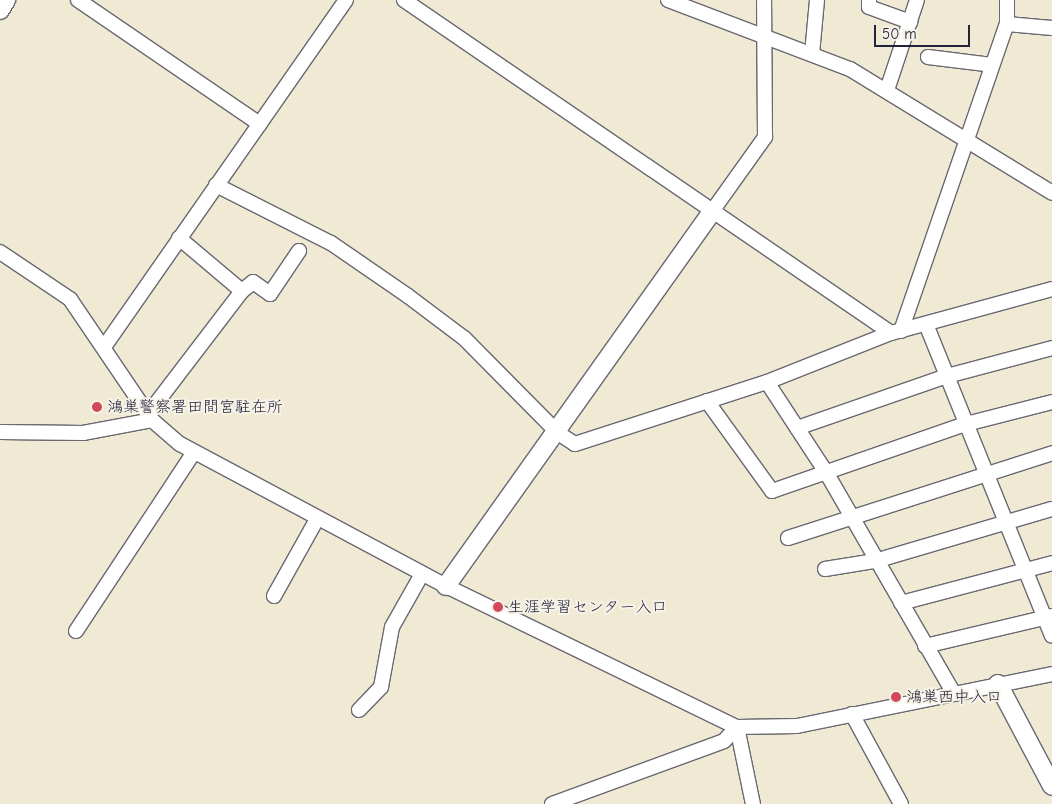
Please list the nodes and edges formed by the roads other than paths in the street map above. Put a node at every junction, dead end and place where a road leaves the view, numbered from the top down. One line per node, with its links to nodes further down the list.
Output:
1 (6, 0): 11 (street)
2 (78, 0): 20 (street)
3 (346, 0): 20 (street)
4 (404, 0): 24 (street)
5 (668, 0): 15 (street)
6 (764, 0): 15 (street)
7 (817, 0): 16 (street)
8 (869, 0): 12 (street)
9 (917, 0): 12 (street)
10 (1007, 0): 13 (street)
11 (0, 10)
12 (910, 22): 19 (street)
13 (1007, 24): 14 (street); 18 (street)
14 (1052, 28)
15 (764, 34): 16 (street); 24 (street)
16 (812, 54): 19 (street)
17 (928, 57): 18 (street)
18 (992, 65): 21 (street)
19 (887, 90): 21 (street)
20 (260, 124): 22 (street)
21 (967, 140): 23 (street); 31 (street)
22 (216, 185): 25 (street); 42 (street)
23 (1052, 193)
24 (713, 210): 31 (street); 42 (street)
25 (179, 238): 29 (street); 32 (street)
26 (299, 251): 29 (street)
27 (0, 252): 32 (street)
28 (1052, 289): 30 (street)
29 (242, 291): 38 (street)
30 (926, 324): 31 (street); 34 (street)
31 (896, 332): 35 (street)
32 (104, 347): 38 (street)
33 (1052, 348): 34 (street)
34 (947, 376): 39 (street); 40 (street)
35 (767, 382): 36 (street); 40 (street)
36 (707, 401): 42 (street); 45 (street)
37 (1052, 402): 39 (street)
38 (150, 417): 41 (street); 43 (street)
39 (966, 424): 45 (street); 46 (street)
40 (797, 428): 45 (street)
41 (0, 432)
42 (558, 433): 57 (street)
43 (194, 452): 49 (street); 61 (street)
44 (1052, 453): 46 (street)
45 (826, 472): 48 (street)
46 (986, 473): 48 (street); 50 (street)
47 (1052, 509): 50 (street)
48 (848, 515): 51 (street); 52 (street)
49 (317, 519): 56 (street); 58 (street)
50 (1006, 522): 52 (street); 55 (street)
51 (788, 538)
52 (875, 561): 54 (street); 59 (street)
53 (1052, 563): 55 (street)
54 (826, 569)
55 (1025, 570): 59 (street); 60 (street)
56 (422, 574): 57 (street); 67 (street)
57 (446, 586): 69 (street)
58 (274, 596)
59 (901, 603): 63 (street)
60 (1048, 617): 62 (street); 63 (street)
61 (76, 632)
62 (1052, 636)
63 (925, 646): 66 (street)
64 (1052, 674): 65 (street)
65 (998, 684): 66 (street); 70 (street)
66 (952, 692): 68 (street)
67 (359, 710)
68 (852, 714): 69 (street); 73 (street)
69 (737, 727): 71 (street); 72 (street)
70 (1052, 786)
71 (552, 804)
72 (753, 804)
73 (901, 804)

